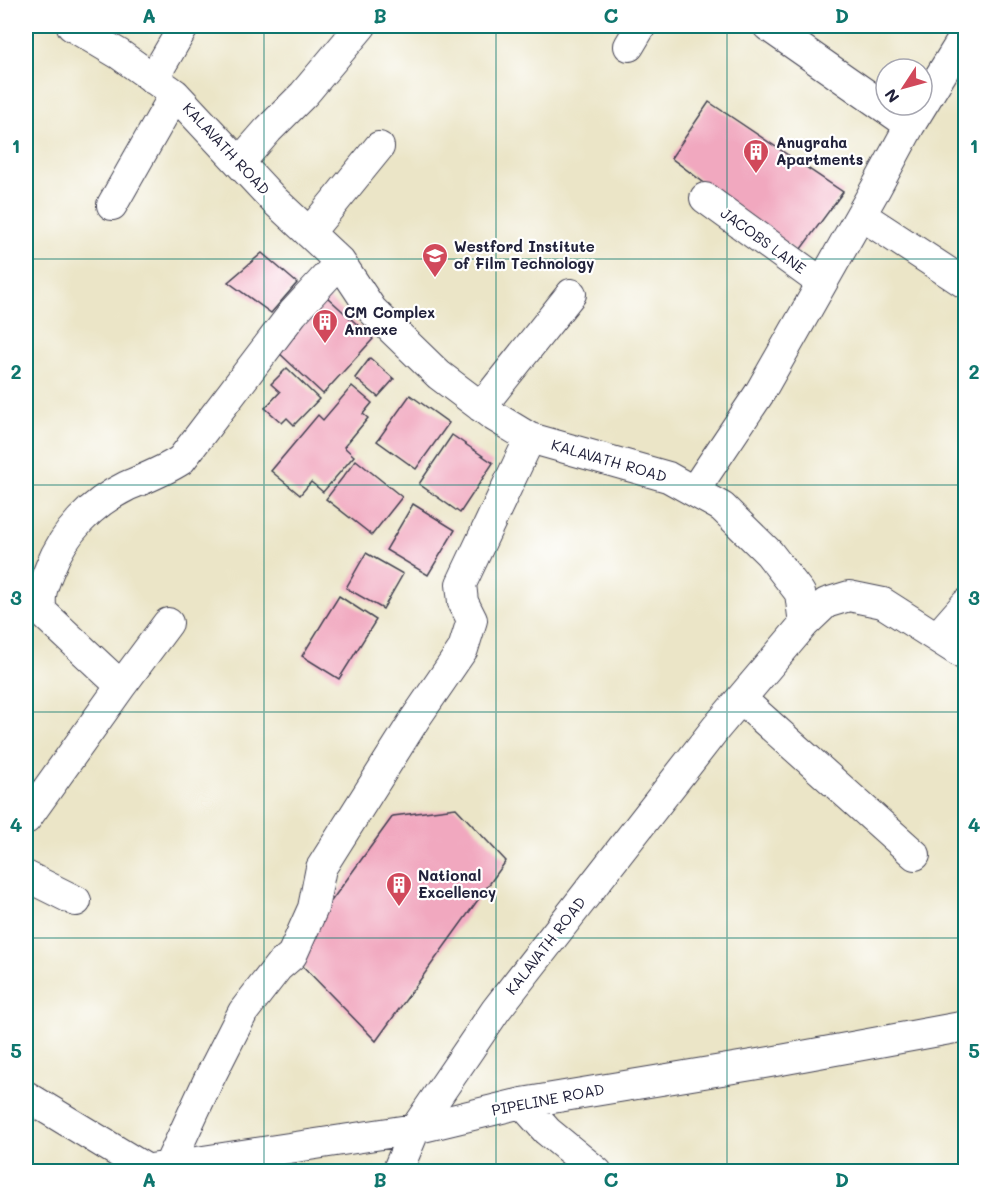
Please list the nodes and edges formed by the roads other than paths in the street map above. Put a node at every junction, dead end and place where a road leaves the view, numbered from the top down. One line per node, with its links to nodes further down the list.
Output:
1 (72, 26): 6 (street, KALAVATH ROAD)
2 (184, 26): 6 (street)
3 (361, 26): 9 (street)
4 (768, 26): 7 (street)
5 (966, 34): 7 (street)
6 (164, 87): 9 (street, KALAVATH ROAD); 11 (street)
7 (910, 125): 12 (street)
8 (379, 147): 13 (street)
9 (240, 162): 13 (street, KALAVATH ROAD)
10 (705, 198): 15 (street, JACOBS LANE)
11 (112, 205)
12 (861, 215): 15 (street); 16 (street)
13 (309, 233): 14 (street, KALAVATH ROAD)
14 (340, 262): 18 (street, KALAVATH ROAD); 26 (street)
15 (822, 283): 20 (street)
16 (966, 284)
17 (571, 294): 18 (street)
18 (481, 407): 19 (street, KALAVATH ROAD)
19 (530, 438): 20 (street, KALAVATH ROAD); 36 (street)
20 (694, 491): 23 (street, KALAVATH ROAD)
21 (966, 604): 24 (street)
22 (168, 623): 26 (street)
23 (804, 624): 24 (street); 27 (street, KALAVATH ROAD)
24 (937, 637): 25 (street)
25 (966, 656)
26 (121, 686): 28 (street)
27 (741, 699): 29 (street); 35 (street, KALAVATH ROAD)
28 (26, 819)
29 (915, 855)
30 (26, 876): 31 (street)
31 (76, 901)
32 (966, 1026): 34 (street, PIPELINE ROAD)
33 (26, 1096): 36 (street)
34 (522, 1103): 35 (street, PIPELINE ROAD); 38 (street)
35 (415, 1129): 36 (street, PIPELINE ROAD); 37 (street, KALAVATH ROAD)
36 (149, 1169)
37 (396, 1172)
38 (597, 1172)

